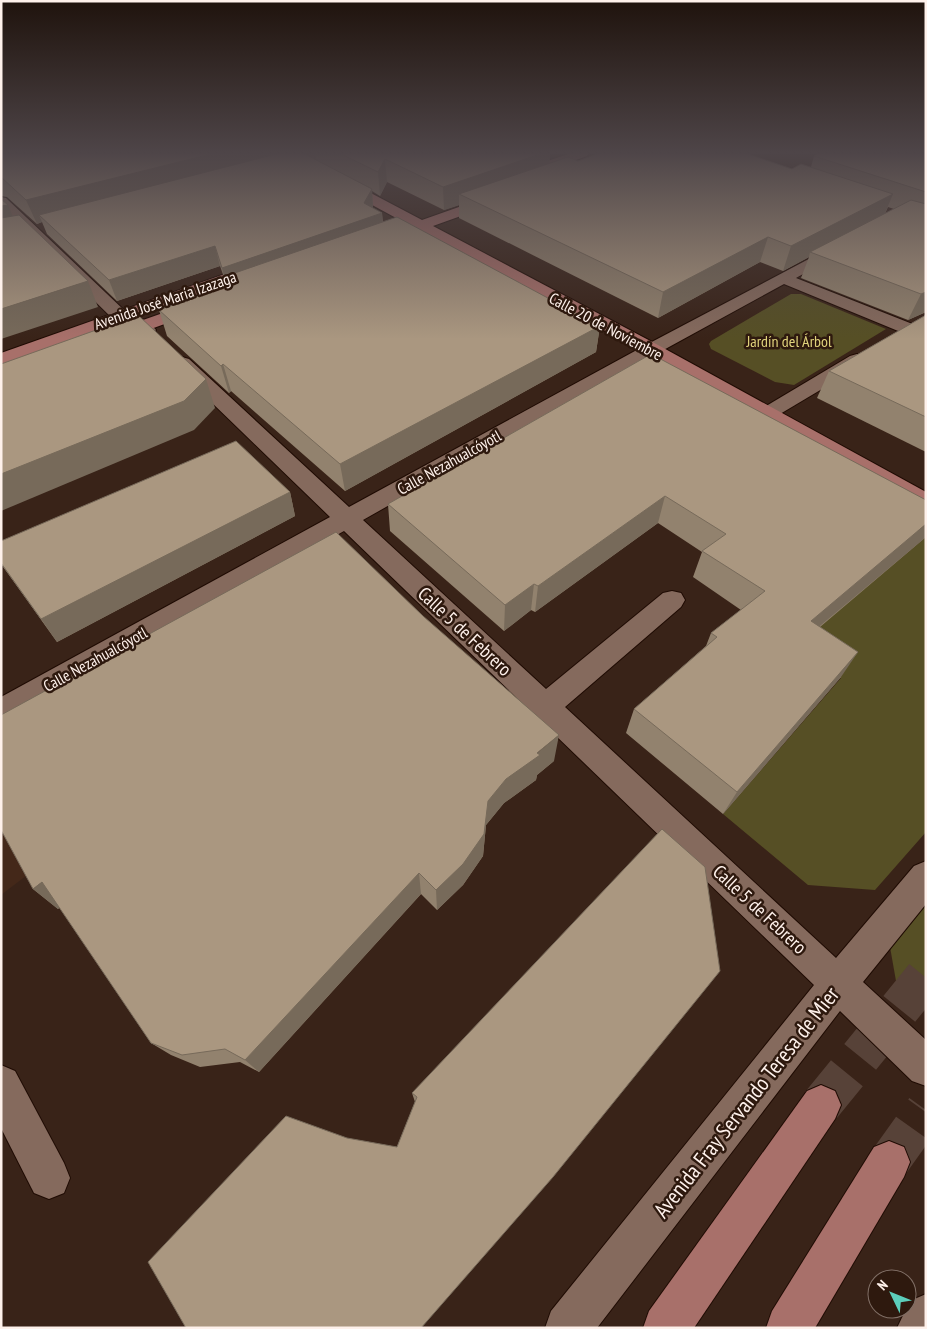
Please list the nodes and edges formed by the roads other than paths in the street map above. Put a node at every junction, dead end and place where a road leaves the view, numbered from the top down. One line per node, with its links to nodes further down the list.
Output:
1 (11, 215): 6 (street, Calle 5 de Febrero)
2 (432, 215): 4 (main road)
3 (403, 216): 4 (main road, Calle 20 de Noviembre); 4 (main road)
4 (421, 218): 17 (main road, Calle 20 de Noviembre)
5 (51, 226): 6 (street)
6 (24, 233): 11 (street, Calle 5 de Febrero)
7 (854, 241): 9 (street, Calle Nezahualcóyotl)
8 (275, 261): 11 (main road, Avenida José María Izazaga)
9 (783, 278): 14 (street); 17 (street, Calle Nezahualcóyotl)
10 (272, 279): 13 (main road, Avenida José María Izazaga)
11 (120, 316): 13 (street, Calle 5 de Febrero); 19 (main road, Avenida José María Izazaga)
12 (926, 319): 14 (street)
13 (143, 326): 16 (main road, Avenida José María Izazaga); 22 (street, Calle 5 de Febrero)
14 (909, 329): 15 (street)
15 (892, 339)
16 (98, 342)
17 (652, 349): 20 (main road, Calle 20 de Noviembre); 22 (street, Calle Nezahualcóyotl)
18 (875, 350): 20 (street)
19 (1, 359)
20 (768, 414): 21 (main road, Calle 20 de Noviembre)
21 (926, 502)
22 (347, 519): 24 (street, Calle 5 de Febrero); 25 (street, Calle Nezahualcóyotl)
23 (672, 600): 24 (street)
24 (545, 707): 27 (street, Calle 5 de Febrero)
25 (1, 711)
26 (926, 877): 27 (street, Avenida Fray Servando Teresa de Mier)
27 (838, 984): 28 (street, Calle 5 de Febrero); 34 (street, Avenida Fray Servando Teresa de Mier)
28 (926, 1066)
29 (1, 1085): 32 (street)
30 (820, 1105): 35 (main road)
31 (889, 1162): 36 (main road)
32 (49, 1178)
33 (926, 1317): 37 (street)
34 (568, 1328)
35 (666, 1328)
36 (788, 1328)
37 (920, 1328)

